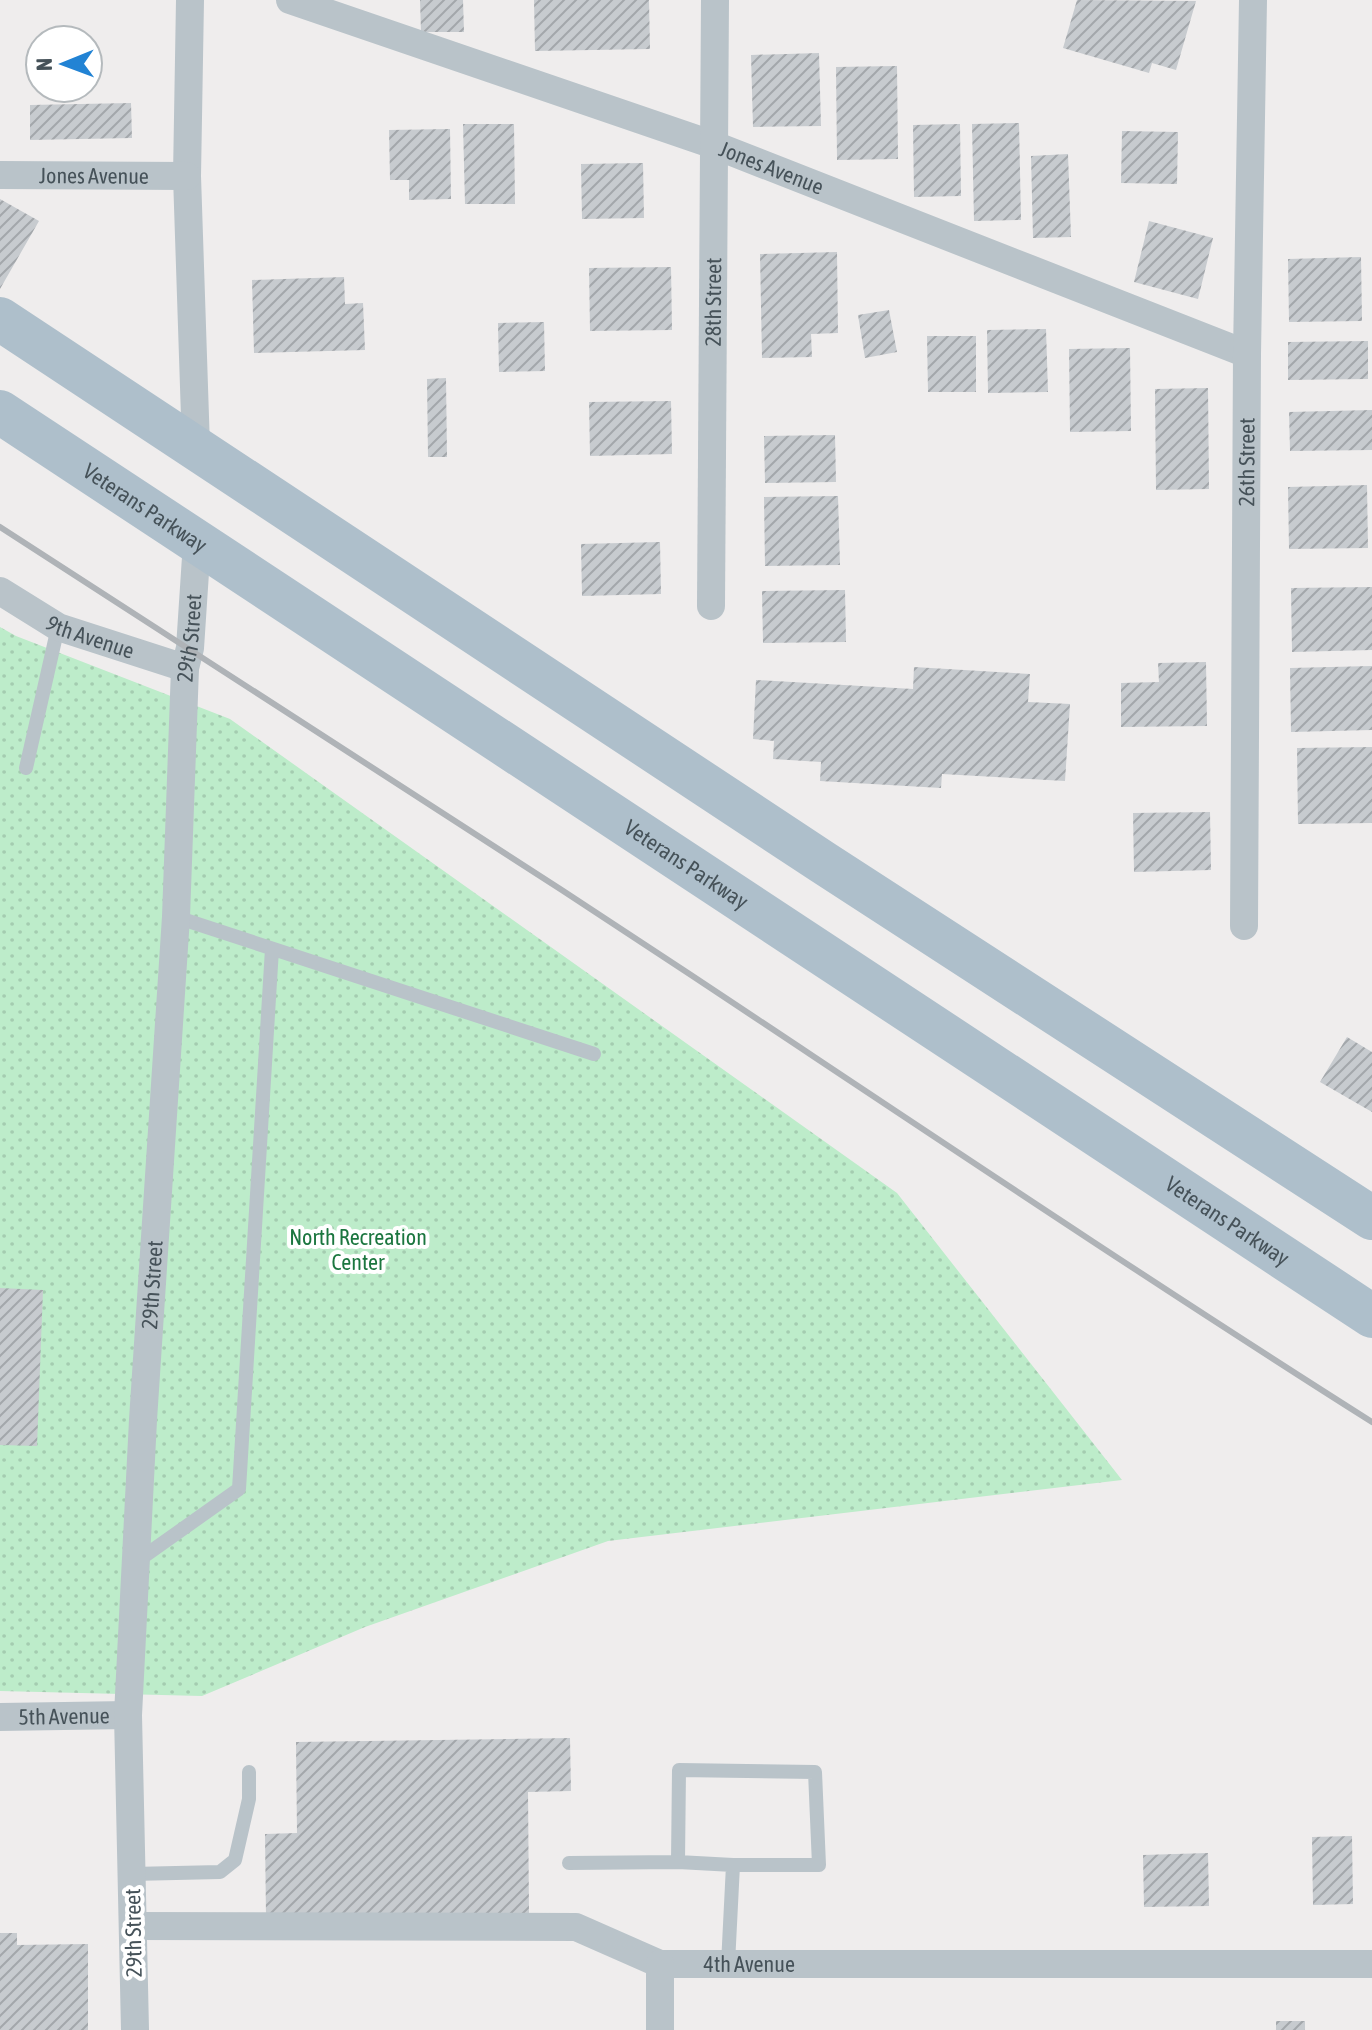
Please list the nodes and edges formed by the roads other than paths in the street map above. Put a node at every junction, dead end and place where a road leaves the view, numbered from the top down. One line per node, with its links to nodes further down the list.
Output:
1 (190, 0): 7 (street)
2 (290, 0): 5 (street, Jones Avenue)
3 (715, 0): 5 (street, 28th Street)
4 (1253, 0): 9 (street, 26th Street)
5 (714, 145): 9 (street, Jones Avenue); 14 (street, 28th Street)
6 (0, 175): 7 (street, Jones Avenue)
7 (187, 176): 11 (street)
8 (0, 319): 11 (main road)
9 (1247, 354): 19 (street, 26th Street)
10 (0, 412): 12 (main road, Veterans Parkway)
11 (196, 447): 22 (main road)
12 (197, 542): 16 (street, 29th Street); 23 (main road, Veterans Parkway)
13 (0, 591): 15 (street, 9th Avenue)
14 (711, 606)
15 (58, 627): 16 (street, 9th Avenue); 17 (lane)
16 (185, 668): 18 (street, 29th Street)
17 (26, 768)
18 (176, 917): 20 (lane); 24 (street, 29th Street)
19 (1244, 926)
20 (272, 949): 21 (lane); 24 (lane)
21 (594, 1054)
22 (1372, 1218)
23 (1372, 1316)
24 (136, 1562): 25 (street, 29th Street)
25 (128, 1715): 26 (street, 5th Avenue); 31 (street, 29th Street)
26 (0, 1717)
27 (249, 1772): 31 (lane)
28 (678, 1862): 29 (lane); 30 (lane); 30 (lane)
29 (569, 1863)
30 (733, 1865): 34 (lane)
31 (132, 1874): 32 (street, 29th Street)
32 (133, 1926): 33 (street, 4th Avenue); 36 (street, 29th Street)
33 (660, 1964): 34 (street, 4th Avenue); 37 (street)
34 (728, 1964): 35 (street, 4th Avenue)
35 (1372, 1964)
36 (135, 2030)
37 (660, 2030)

